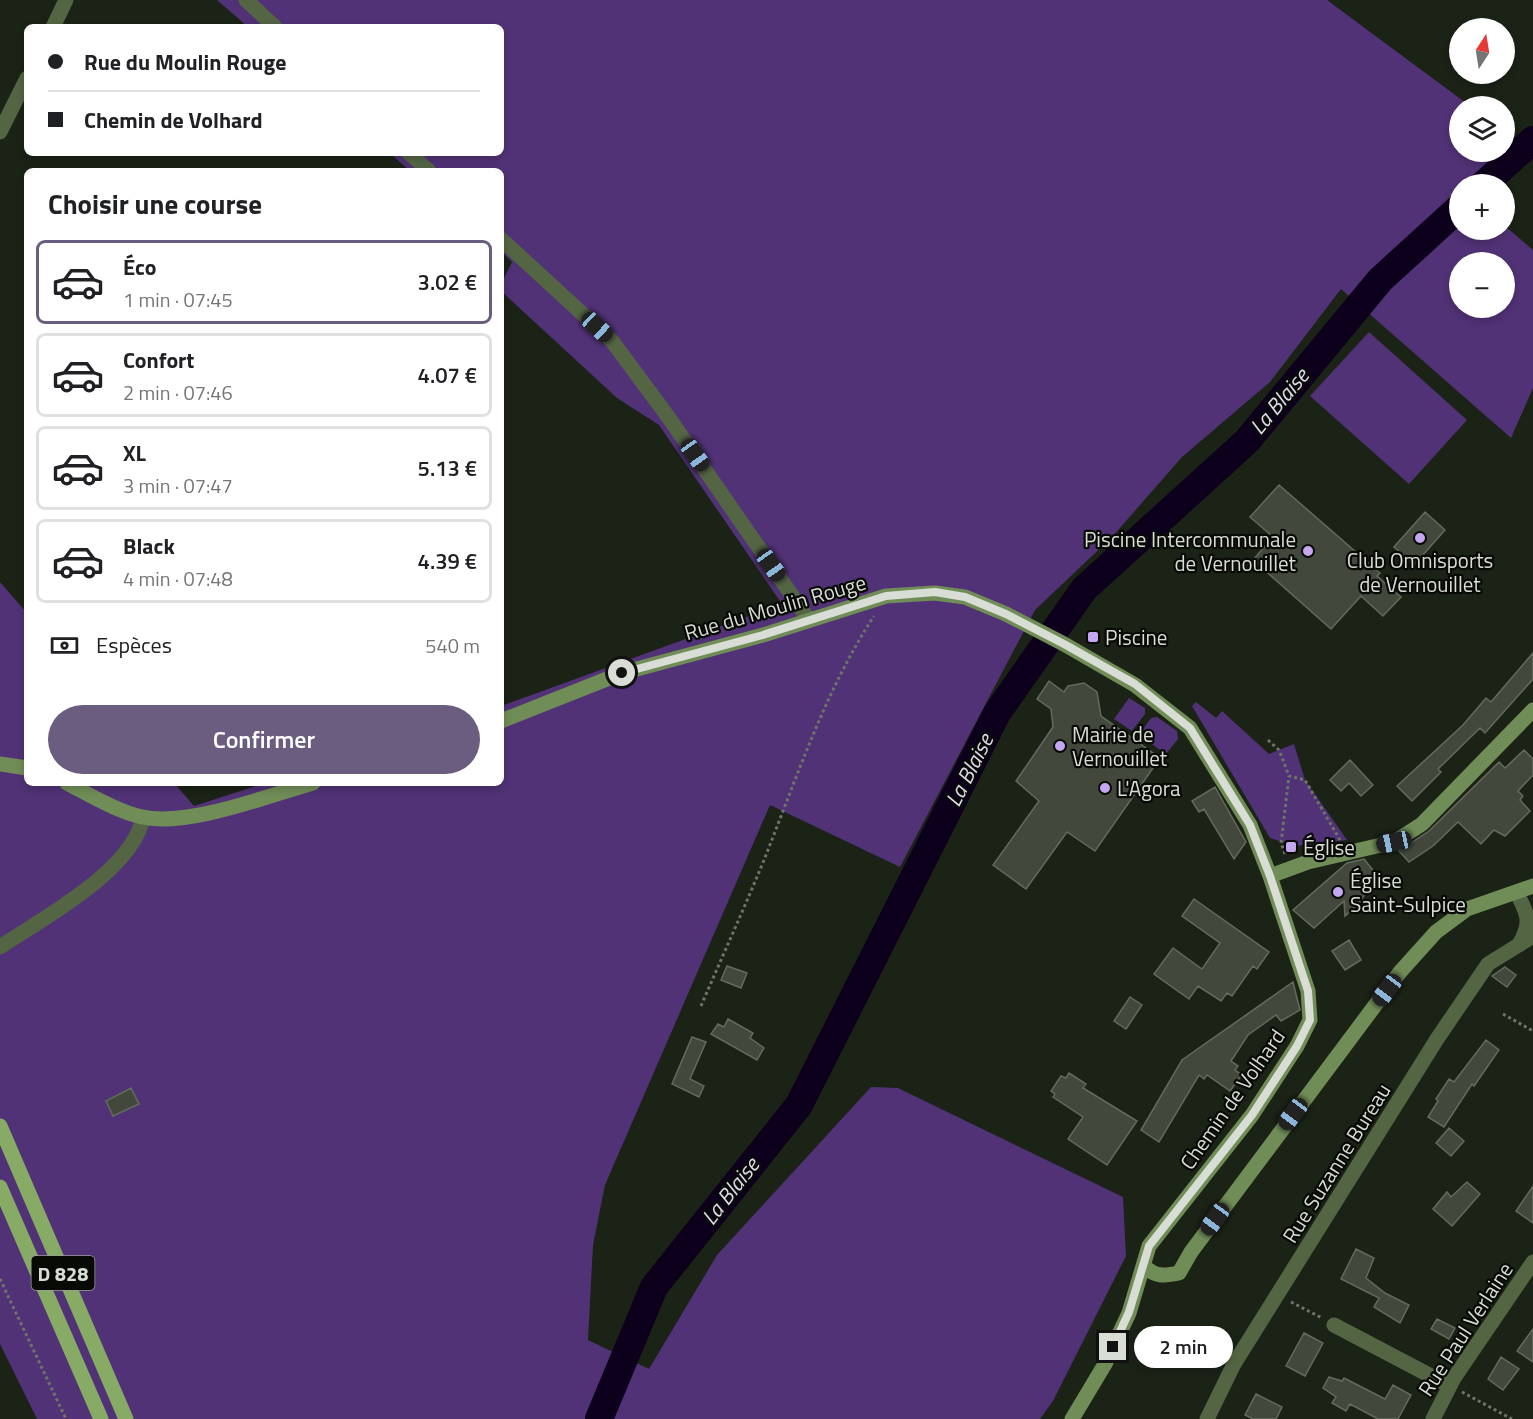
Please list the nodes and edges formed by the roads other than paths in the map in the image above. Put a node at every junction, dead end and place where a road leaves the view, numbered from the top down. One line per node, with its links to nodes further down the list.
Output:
1 (66, 0): 3 (street)
2 (246, 0): 4 (street)
3 (54, 24)
4 (272, 24)
5 (24, 84): 6 (street)
6 (0, 132)
7 (412, 156): 8 (street)
8 (426, 168)
9 (504, 242): 10 (street)
10 (809, 620): 12 (street, Rue du Moulin Rouge); 18 (street, Rue du Moulin Rouge)
11 (1533, 710): 18 (street)
12 (504, 719)
13 (0, 764): 14 (street)
14 (24, 768)
15 (73, 786): 17 (street)
16 (302, 786): 17 (street)
17 (143, 817): 23 (street)
18 (1270, 876): 27 (street, Chemin de Volhard)
19 (1533, 886): 20 (street)
20 (1517, 893): 22 (street); 27 (street)
21 (1533, 936): 22 (street, Rue Suzanne Bureau)
22 (1519, 945): 33 (street, Rue Suzanne Bureau)
23 (0, 947)
24 (0, 1126): 31 (main road, D 828)
25 (0, 1187): 30 (main road, D 828)
26 (1533, 1262): 29 (street, Rue Paul Verlaine)
27 (1144, 1266): 32 (street, Chemin de Volhard)
28 (1334, 1325): 29 (street)
29 (1450, 1386): 34 (street, Rue Paul Verlaine)
30 (101, 1419)
31 (126, 1419)
32 (1072, 1419)
33 (1207, 1419)
34 (1433, 1419)

